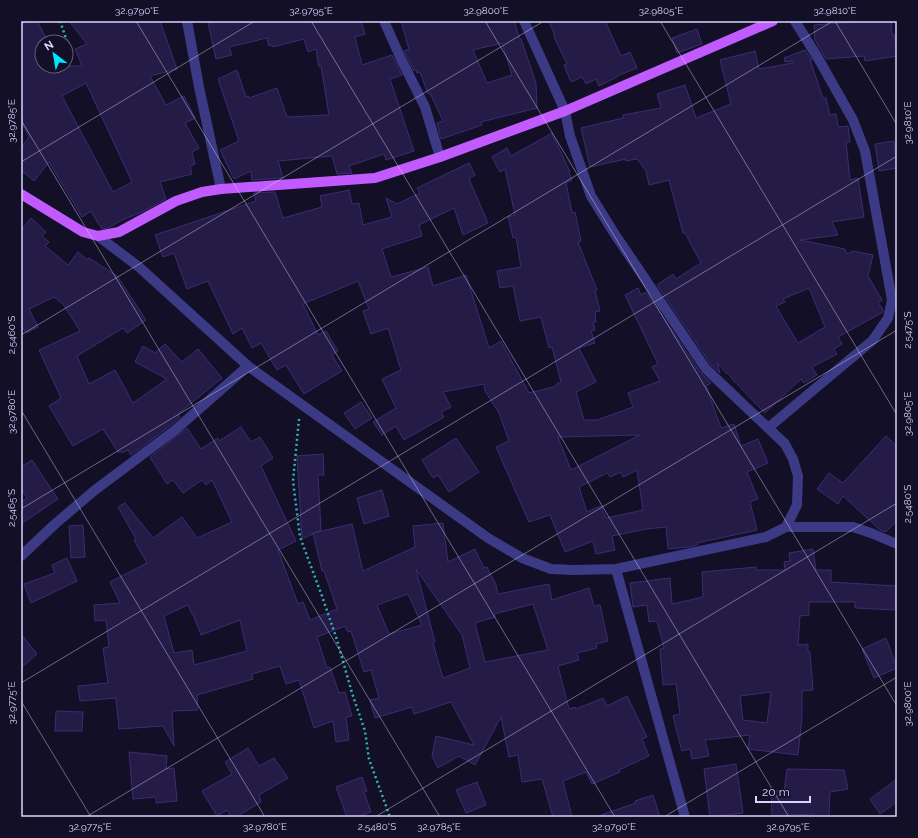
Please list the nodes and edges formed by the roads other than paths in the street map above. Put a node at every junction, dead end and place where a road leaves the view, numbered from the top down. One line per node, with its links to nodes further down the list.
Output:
1 (187, 21): 8 (street)
2 (384, 21): 7 (street)
3 (524, 21): 6 (street)
4 (773, 21): 6 (main road)
5 (795, 21): 12 (street)
6 (565, 111): 7 (main road); 12 (street)
7 (440, 157): 8 (main road)
8 (221, 189): 10 (main road)
9 (21, 194): 10 (main road)
10 (98, 236): 11 (street)
11 (248, 366): 15 (street); 16 (street)
12 (768, 428): 13 (street)
13 (786, 526): 14 (street); 16 (street)
14 (897, 544)
15 (21, 556)
16 (616, 569): 17 (street)
17 (685, 817)

